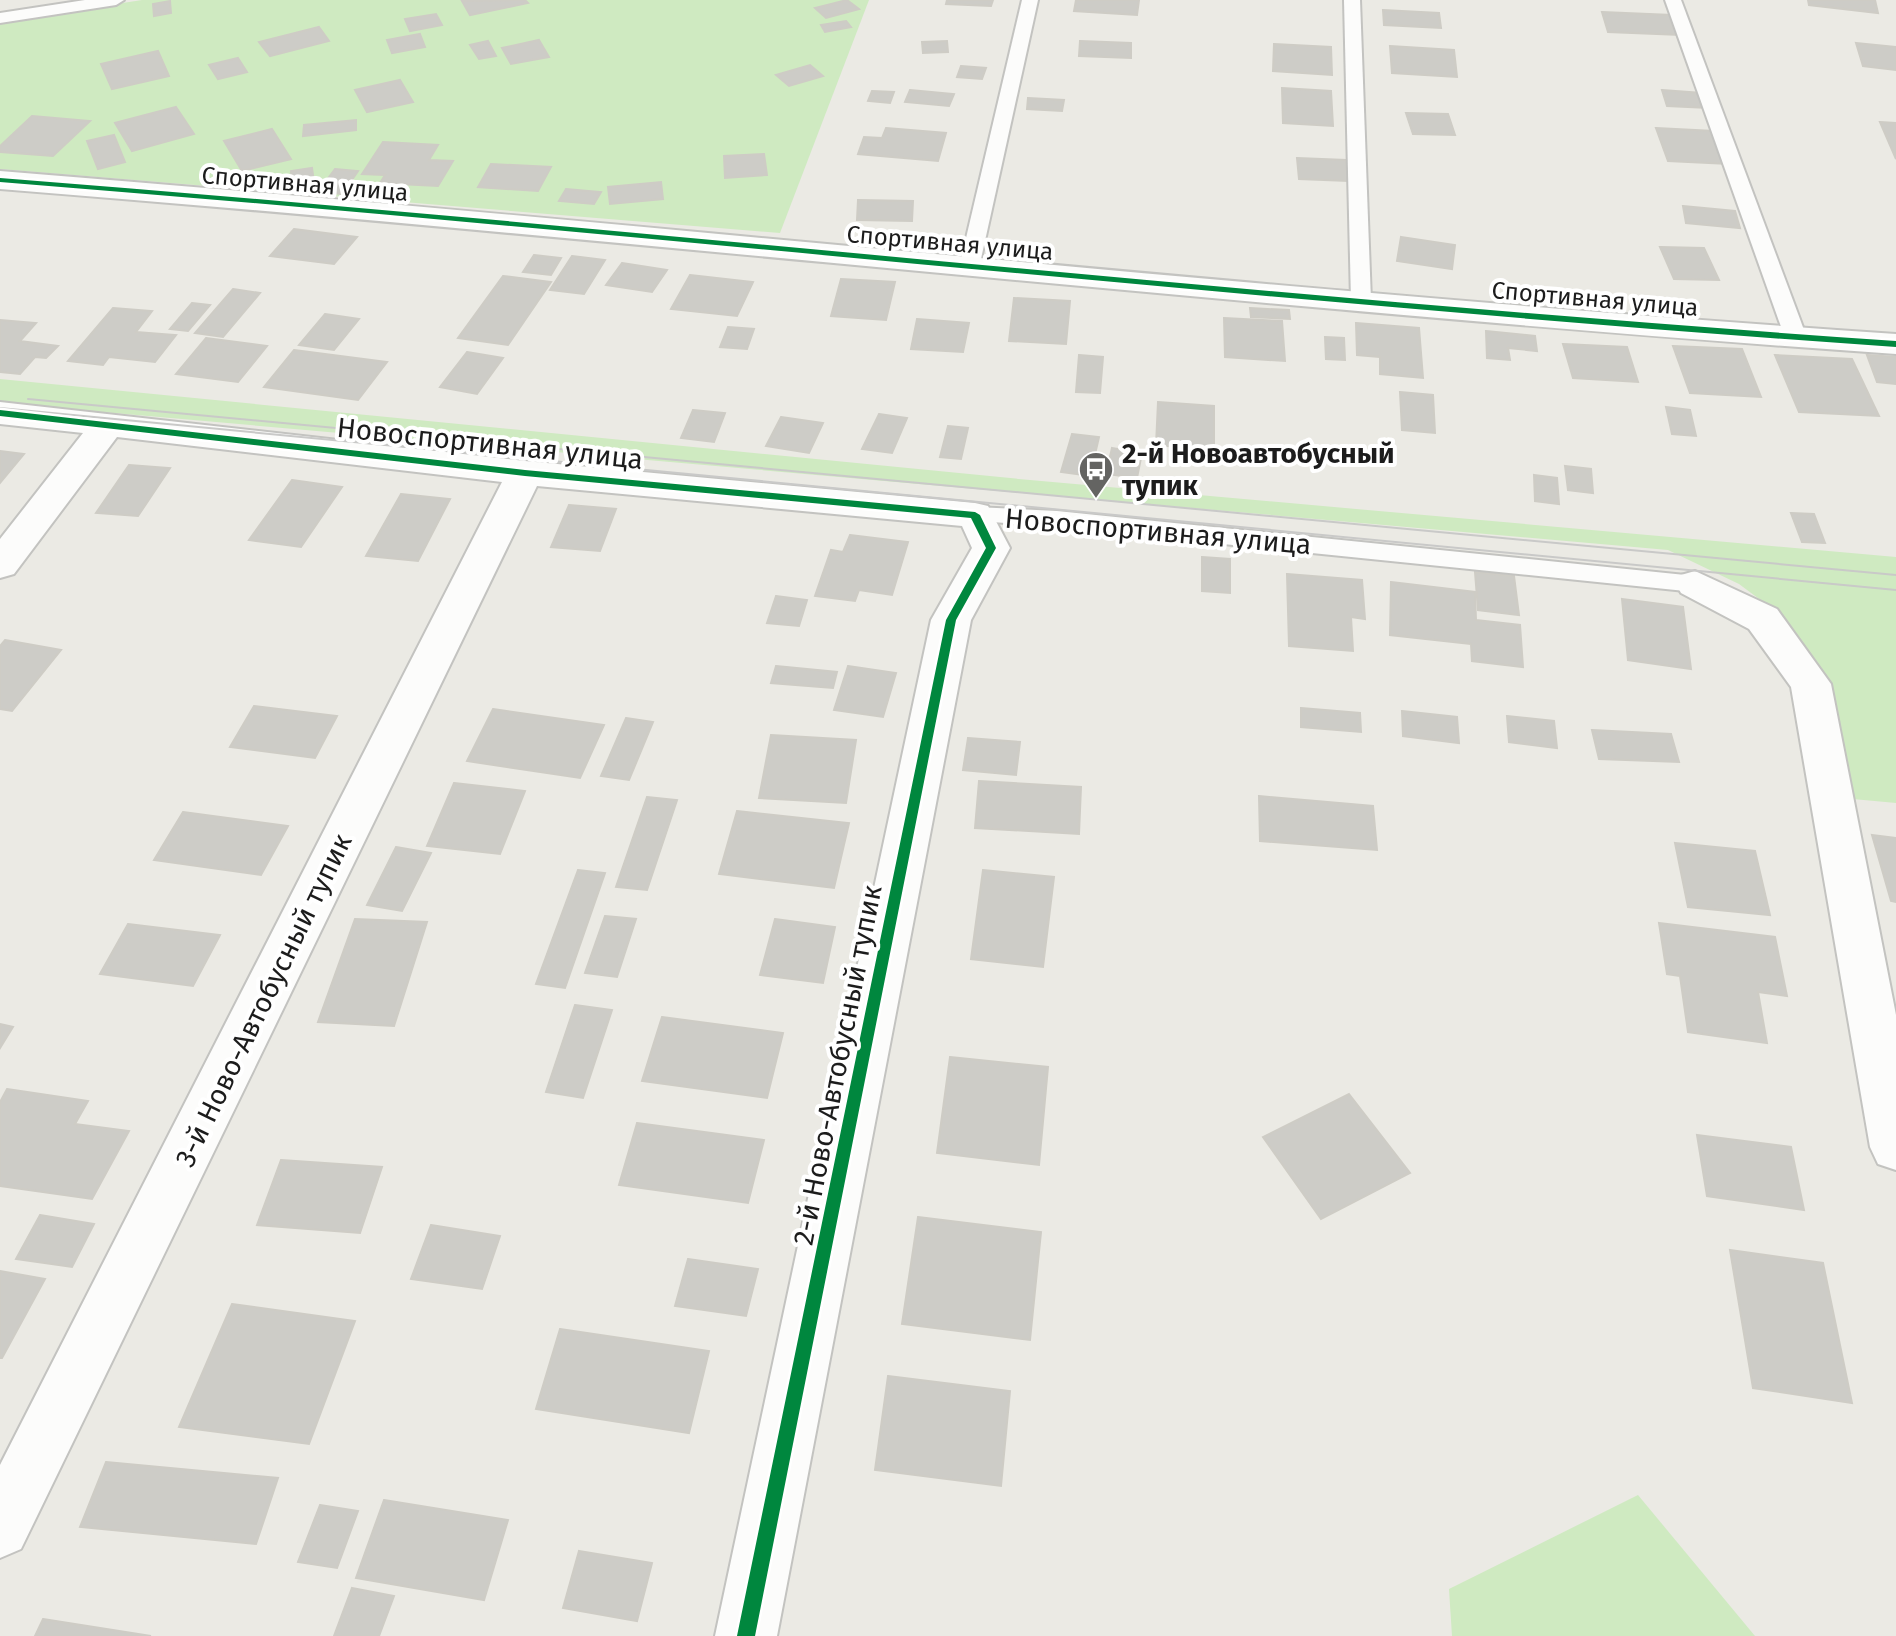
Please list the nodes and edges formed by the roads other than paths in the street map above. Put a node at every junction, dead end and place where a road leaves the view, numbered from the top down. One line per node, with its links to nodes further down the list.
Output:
1 (116, 0): 5 (lane)
2 (1030, 0): 7 (lane)
3 (1352, 0): 8 (lane)
4 (1673, 0): 9 (lane)
5 (0, 18)
6 (0, 180): 7 (street, Спортивная улица)
7 (969, 268): 8 (street, Спортивная улица)
8 (1361, 301): 9 (street, Спортивная улица)
9 (1796, 338): 10 (street, Спортивная улица)
10 (1896, 344)
11 (0, 413): 12 (street, Новоспортивная улица)
12 (108, 425): 13 (street, Новоспортивная улица); 15 (street)
13 (525, 473): 14 (street, Новоспортивная улица); 18 (street, 3-й Ново-Автобусный тупик)
14 (975, 515): 16 (lane, Новоспортивная улица); 19 (street, 2-й Ново-Автобусный тупик)
15 (0, 565)
16 (1695, 584): 17 (street)
17 (1896, 1147)
18 (0, 1528)
19 (746, 1636)

